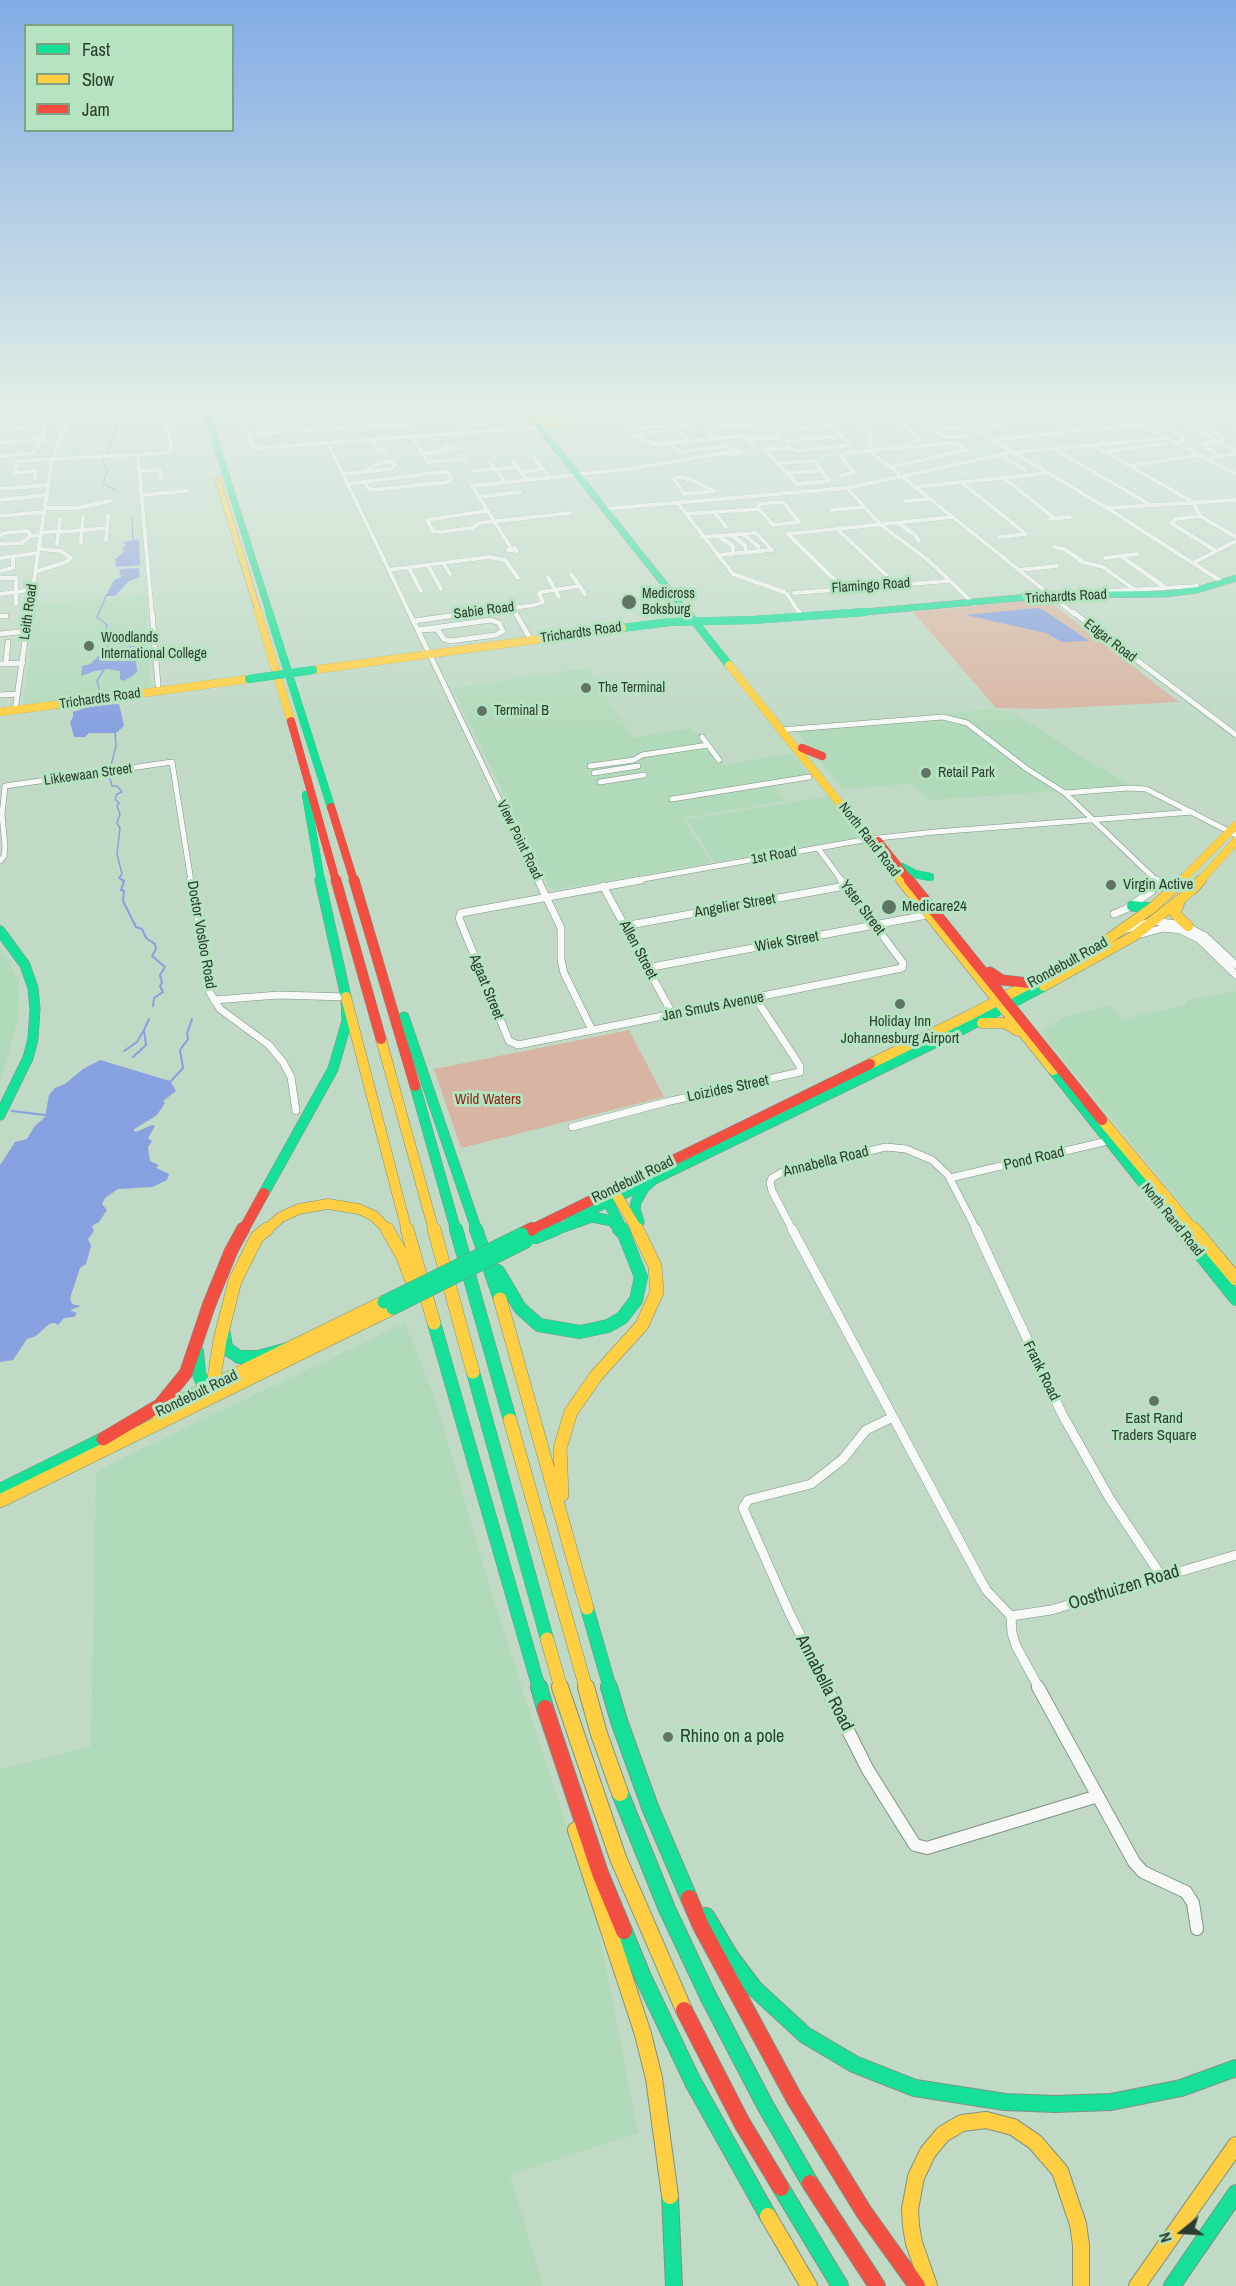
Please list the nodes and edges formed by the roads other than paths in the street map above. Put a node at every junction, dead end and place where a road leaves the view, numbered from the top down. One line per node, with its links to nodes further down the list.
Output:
1 (44, 516): 34 (street, Leith Road)
2 (108, 516): 29 (street)
3 (142, 516): 109 (street)
4 (228, 516): 108 (main road)
5 (239, 516): 155 (main road)
6 (362, 516): 67 (street, View Point Road)
7 (449, 516): 25 (street)
8 (489, 516): 25 (street)
9 (547, 516): 25 (street)
10 (612, 516): 99 (main road, North Rand Road)
11 (687, 516): 39 (street)
12 (717, 516): 28 (street)
13 (764, 516): 14 (street)
14 (794, 516)
15 (873, 516): 27 (street)
16 (949, 516): 23 (street, Edgar Road)
17 (1003, 516): 40 (street)
18 (1050, 516): 22 (street)
19 (1119, 516): 61 (street)
20 (1200, 516): 41 (street); 50 (street)
21 (83, 517): 31 (street)
22 (1070, 517)
23 (952, 518): 26 (street); 65 (street, Edgar Road)
24 (60, 519): 32 (street)
25 (493, 522): 48 (street)
26 (898, 523): 27 (street); 43 (street)
27 (881, 525): 30 (street); 75 (street)
28 (726, 527)
29 (107, 528): 31 (street); 42 (street)
30 (836, 528): 77 (street); 80 (street)
31 (82, 530): 32 (street); 44 (street)
32 (58, 532): 34 (street); 46 (street)
33 (743, 534): 35 (street); 51 (street); 51 (street)
34 (41, 535): 38 (street); 49 (street, Leith Road)
35 (731, 535): 37 (street); 52 (street)
36 (0, 536): 38 (street)
37 (718, 536): 39 (street); 53 (street)
38 (29, 537): 45 (street)
39 (702, 537): 55 (street)
40 (1000, 537)
41 (1236, 539): 50 (street)
42 (106, 540)
43 (919, 541)
44 (81, 543)
45 (0, 544)
46 (57, 544)
47 (1054, 547): 84 (street)
48 (511, 548)
49 (38, 551): 56 (street); 68 (street, Leith Road); 68 (street)
50 (1216, 551): 61 (street)
51 (759, 552): 52 (street)
52 (746, 553): 53 (street)
53 (733, 554): 55 (street)
54 (1137, 554): 57 (street)
55 (717, 555): 89 (street)
56 (13, 556): 58 (street); 66 (street)
57 (1121, 556): 59 (street); 86 (street)
58 (0, 558)
59 (1105, 558)
60 (443, 563): 62 (street); 69 (street); 73 (street)
61 (1193, 563): 76 (street)
62 (428, 565): 64 (street); 82 (street)
63 (1057, 566): 65 (street)
64 (411, 568): 67 (street); 85 (street)
65 (1019, 570): 92 (street, Edgar Road)
66 (0, 571)
67 (389, 571): 98 (street, View Point Road)
68 (35, 572): 81 (street, Leith Road)
69 (450, 574)
70 (571, 574): 78 (street)
71 (548, 577): 83 (street)
72 (0, 578): 87 (street)
73 (518, 578)
74 (1236, 578): 76 (main road, Trichardts Road)
75 (948, 581): 77 (street, Flamingo Road); 95 (street)
76 (1224, 583): 86 (main road, Trichardts Road)
77 (897, 585): 80 (street, Flamingo Road)
78 (580, 586): 83 (street); 91 (street)
79 (1197, 586): 86 (street)
80 (843, 588): 89 (street, Flamingo Road)
81 (33, 590): 87 (street); 101 (street, Leith Road)
82 (441, 590)
83 (554, 590): 93 (street); 96 (street, Sabie Road)
84 (1135, 590): 86 (street); 88 (street)
85 (421, 591)
86 (1171, 591): 92 (main road, Trichardts Road)
87 (15, 592): 90 (street); 94 (street)
88 (1095, 592)
89 (790, 593): 97 (street)
90 (0, 594)
91 (585, 594)
92 (1051, 596): 95 (main road, Trichardts Road); 117 (street, Edgar Road)
93 (559, 597)
94 (16, 604)
95 (974, 604): 97 (main road, Trichardts Road)
96 (512, 608): 98 (street, Sabie Road); 103 (street)
97 (802, 617): 99 (main road, Trichardts Road)
98 (414, 621): 100 (street, View Point Road)
99 (699, 624): 103 (main road, Trichardts Road); 112 (main road, North Rand Road); 112 (main road, North Rand Road)
100 (418, 630): 100 (street); 105 (street, View Point Road)
101 (27, 631): 102 (street); 106 (street, Leith Road)
102 (0, 634)
103 (531, 640): 105 (main road, Trichardts Road)
104 (8, 642): 107 (street)
105 (429, 653): 109 (main road, Trichardts Road, bridge); 141 (street, View Point Road)
106 (23, 663): 107 (street); 110 (street, Leith Road)
107 (3, 664)
108 (279, 685): 163 (main road); 214 (main road)
109 (154, 689): 113 (main road, Trichardts Road)
110 (18, 694): 111 (street); 113 (street, Leith Road)
111 (0, 695)
112 (758, 698): 116 (main road, North Rand Road)
113 (15, 711): 114 (main road, Trichardts Road)
114 (0, 712)
115 (1236, 728): 117 (street)
116 (784, 729): 121 (main road, North Rand Road); 128 (street); 133 (main road, North Rand Road)
117 (1228, 729): 118 (street, Edgar Road)
118 (1236, 735)
119 (702, 737): 120 (street)
120 (708, 745): 123 (street); 125 (street)
121 (802, 748): 122 (main road); 133 (main road, North Rand Road)
122 (822, 756)
123 (719, 760)
124 (172, 762): 136 (street, Likkewaan Street); 165 (street, Doctor Vosloo Road)
125 (590, 766)
126 (641, 771): 126 (street)
127 (808, 777): 129 (street)
128 (1065, 793): 130 (street); 131 (street)
129 (672, 799)
130 (1193, 812): 131 (street, 1st Road); 132 (street)
131 (1095, 820): 133 (street, 1st Road); 143 (street)
132 (1234, 831): 135 (main road, Rondebult Road); 144 (main road, Rondebult Road)
133 (873, 839): 134 (street, 1st Road); 137 (main road, North Rand Road); 146 (main road, North Rand Road)
134 (818, 849): 138 (street, 1st Road); 139 (street, Yster Street)
135 (1231, 851): 142 (main road, Rondebult Road)
136 (0, 861)
137 (899, 866): 140 (main road, North Rand Road); 140 (main road)
138 (603, 886): 141 (street, 1st Road); 149 (street, Allen Street)
139 (845, 886): 149 (street, Angelier Street); 150 (street, Yster Street)
140 (921, 894): 156 (main road, North Rand Road)
141 (546, 896): 147 (street, 1st Road); 170 (street, View Point Road)
142 (1181, 898): 148 (main road, Rondebult Road); 151 (main road)
143 (1132, 906): 144 (main road); 145 (street)
144 (1152, 908): 152 (main road, Rondebult Road)
145 (1114, 914)
146 (927, 915): 150 (street, Wiek Street); 162 (main road, North Rand Road)
147 (459, 918): 171 (street, Agaat Street)
148 (1153, 921): 151 (street); 152 (street); 154 (main road, Rondebult Road)
149 (624, 926): 158 (street, Allen Street)
150 (875, 926): 158 (street, Wiek Street); 159 (street, Yster Street)
151 (1188, 926): 157 (street)
152 (1122, 931): 161 (main road, Rondebult Road)
153 (0, 933): 173 (main road)
154 (1134, 936): 160 (street); 166 (main road, Rondebult Road)
155 (375, 946): 183 (main road); 215 (main road)
156 (972, 956): 161 (main road); 166 (main road, North Rand Road)
157 (1236, 965)
158 (647, 968): 167 (street, Allen Street)
159 (902, 968): 164 (street, Jan Smuts Avenue)
160 (1236, 975)
161 (1034, 982): 166 (main road, Rondebult Road)
162 (984, 986): 166 (main road, North Rand Road); 168 (main road)
163 (346, 997): 165 (street); 193 (main road); 196 (main road)
164 (756, 999): 167 (street, Jan Smuts Avenue); 177 (street, Loizides Street)
165 (214, 1000): 175 (street, Doctor Vosloo Road)
166 (1004, 1003): 168 (main road, Rondebult Road); 169 (main road, Rondebult Road); 172 (main road, North Rand Road); 178 (main road, North Rand Road)
167 (673, 1015): 170 (street, Jan Smuts Avenue)
168 (970, 1015): 182 (main road, Rondebult Road)
169 (967, 1027): 172 (main road); 181 (main road, Rondebult Road)
170 (592, 1030): 171 (street, Jan Smuts Avenue)
171 (524, 1045)
172 (1033, 1046): 178 (main road, North Rand Road)
173 (6, 1095): 174 (main road); 176 (main road)
174 (0, 1107)
175 (296, 1111)
176 (0, 1115)
177 (572, 1127)
178 (1113, 1140): 180 (street, Pond Road); 184 (main road, North Rand Road); 190 (main road, North Rand Road)
179 (932, 1160): 180 (street, Frank Road); 197 (street, Annabella Road)
180 (950, 1178): 202 (street, Frank Road)
181 (653, 1180): 182 (main road, Rondebult Road); 187 (main road)
182 (611, 1195): 185 (main road, Rondebult Road); 186 (main road); 187 (main road)
183 (477, 1229): 186 (main road); 203 (main road)
184 (1198, 1234): 188 (main road); 189 (main road, North Rand Road)
185 (528, 1238): 186 (main road); 191 (main road, Rondebult Road, bridge)
186 (628, 1240)
187 (651, 1256): 203 (main road)
188 (1236, 1268)
189 (1236, 1279)
190 (1236, 1299)
191 (388, 1305): 194 (main road, Rondebult Road); 195 (main road, Rondebult Road)
192 (224, 1320): 194 (main road); 195 (main road); 196 (main road)
193 (201, 1330): 195 (main road); 198 (main road)
194 (288, 1349): 195 (main road, Rondebult Road)
195 (211, 1392): 198 (main road, Rondebult Road); 200 (main road, Rondebult Road)
196 (454, 1392): 205 (main road)
197 (893, 1417): 204 (street, Annabella Road); 206 (street, Annabella Road)
198 (103, 1439): 199 (main road, Rondebult Road)
199 (0, 1490)
200 (0, 1501)
201 (1236, 1555): 202 (street, Oosthuizen Road)
202 (1162, 1577): 204 (street, Oosthuizen Road)
203 (579, 1579): 207 (main road)
204 (1011, 1616): 206 (street)
205 (546, 1711): 212 (main road); 213 (main road)
206 (1098, 1796): 208 (street)
207 (650, 1808): 209 (main road); 216 (main road)
208 (1197, 1929)
209 (1236, 2068)
210 (1236, 2145): 219 (main road)
211 (1236, 2193): 220 (main road)
212 (674, 2286)
213 (809, 2286)
214 (840, 2286)
215 (877, 2286)
216 (917, 2286)
217 (929, 2286): 218 (main road)
218 (1081, 2286)
219 (1137, 2286)
220 (1172, 2286)

